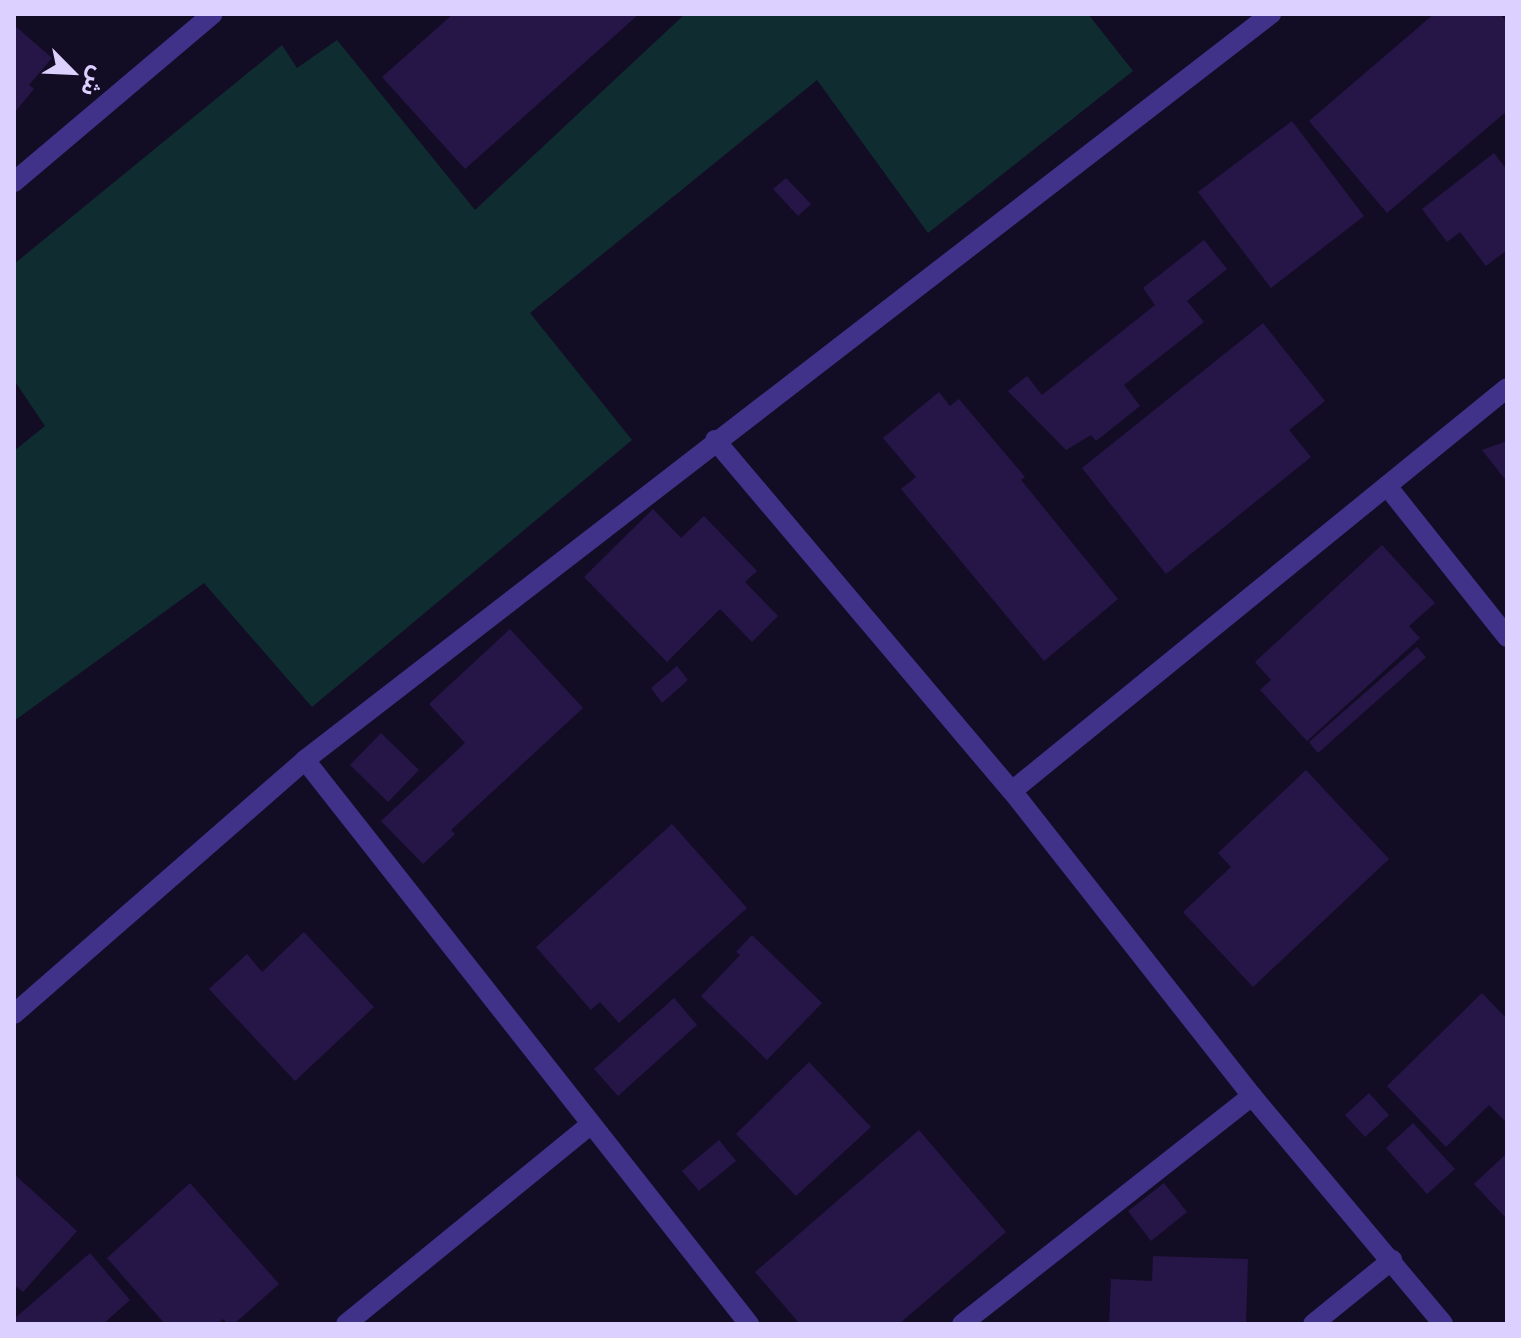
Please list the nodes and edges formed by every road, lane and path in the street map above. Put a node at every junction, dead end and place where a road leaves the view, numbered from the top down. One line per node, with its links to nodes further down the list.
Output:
1 (213, 14): 3 (street)
2 (1271, 14): 5 (street)
3 (14, 182)
4 (1507, 388): 6 (street)
5 (715, 440): 8 (street); 9 (street)
6 (1387, 486): 7 (street); 9 (street)
7 (1507, 637)
8 (305, 760): 10 (street); 12 (street)
9 (1012, 791): 11 (street)
10 (14, 1014)
11 (1252, 1096): 13 (street); 16 (street)
12 (591, 1124): 14 (street); 15 (street)
13 (1392, 1260): 17 (street); 18 (street)
14 (346, 1324)
15 (749, 1324)
16 (962, 1324)
17 (1313, 1324)
18 (1443, 1324)

